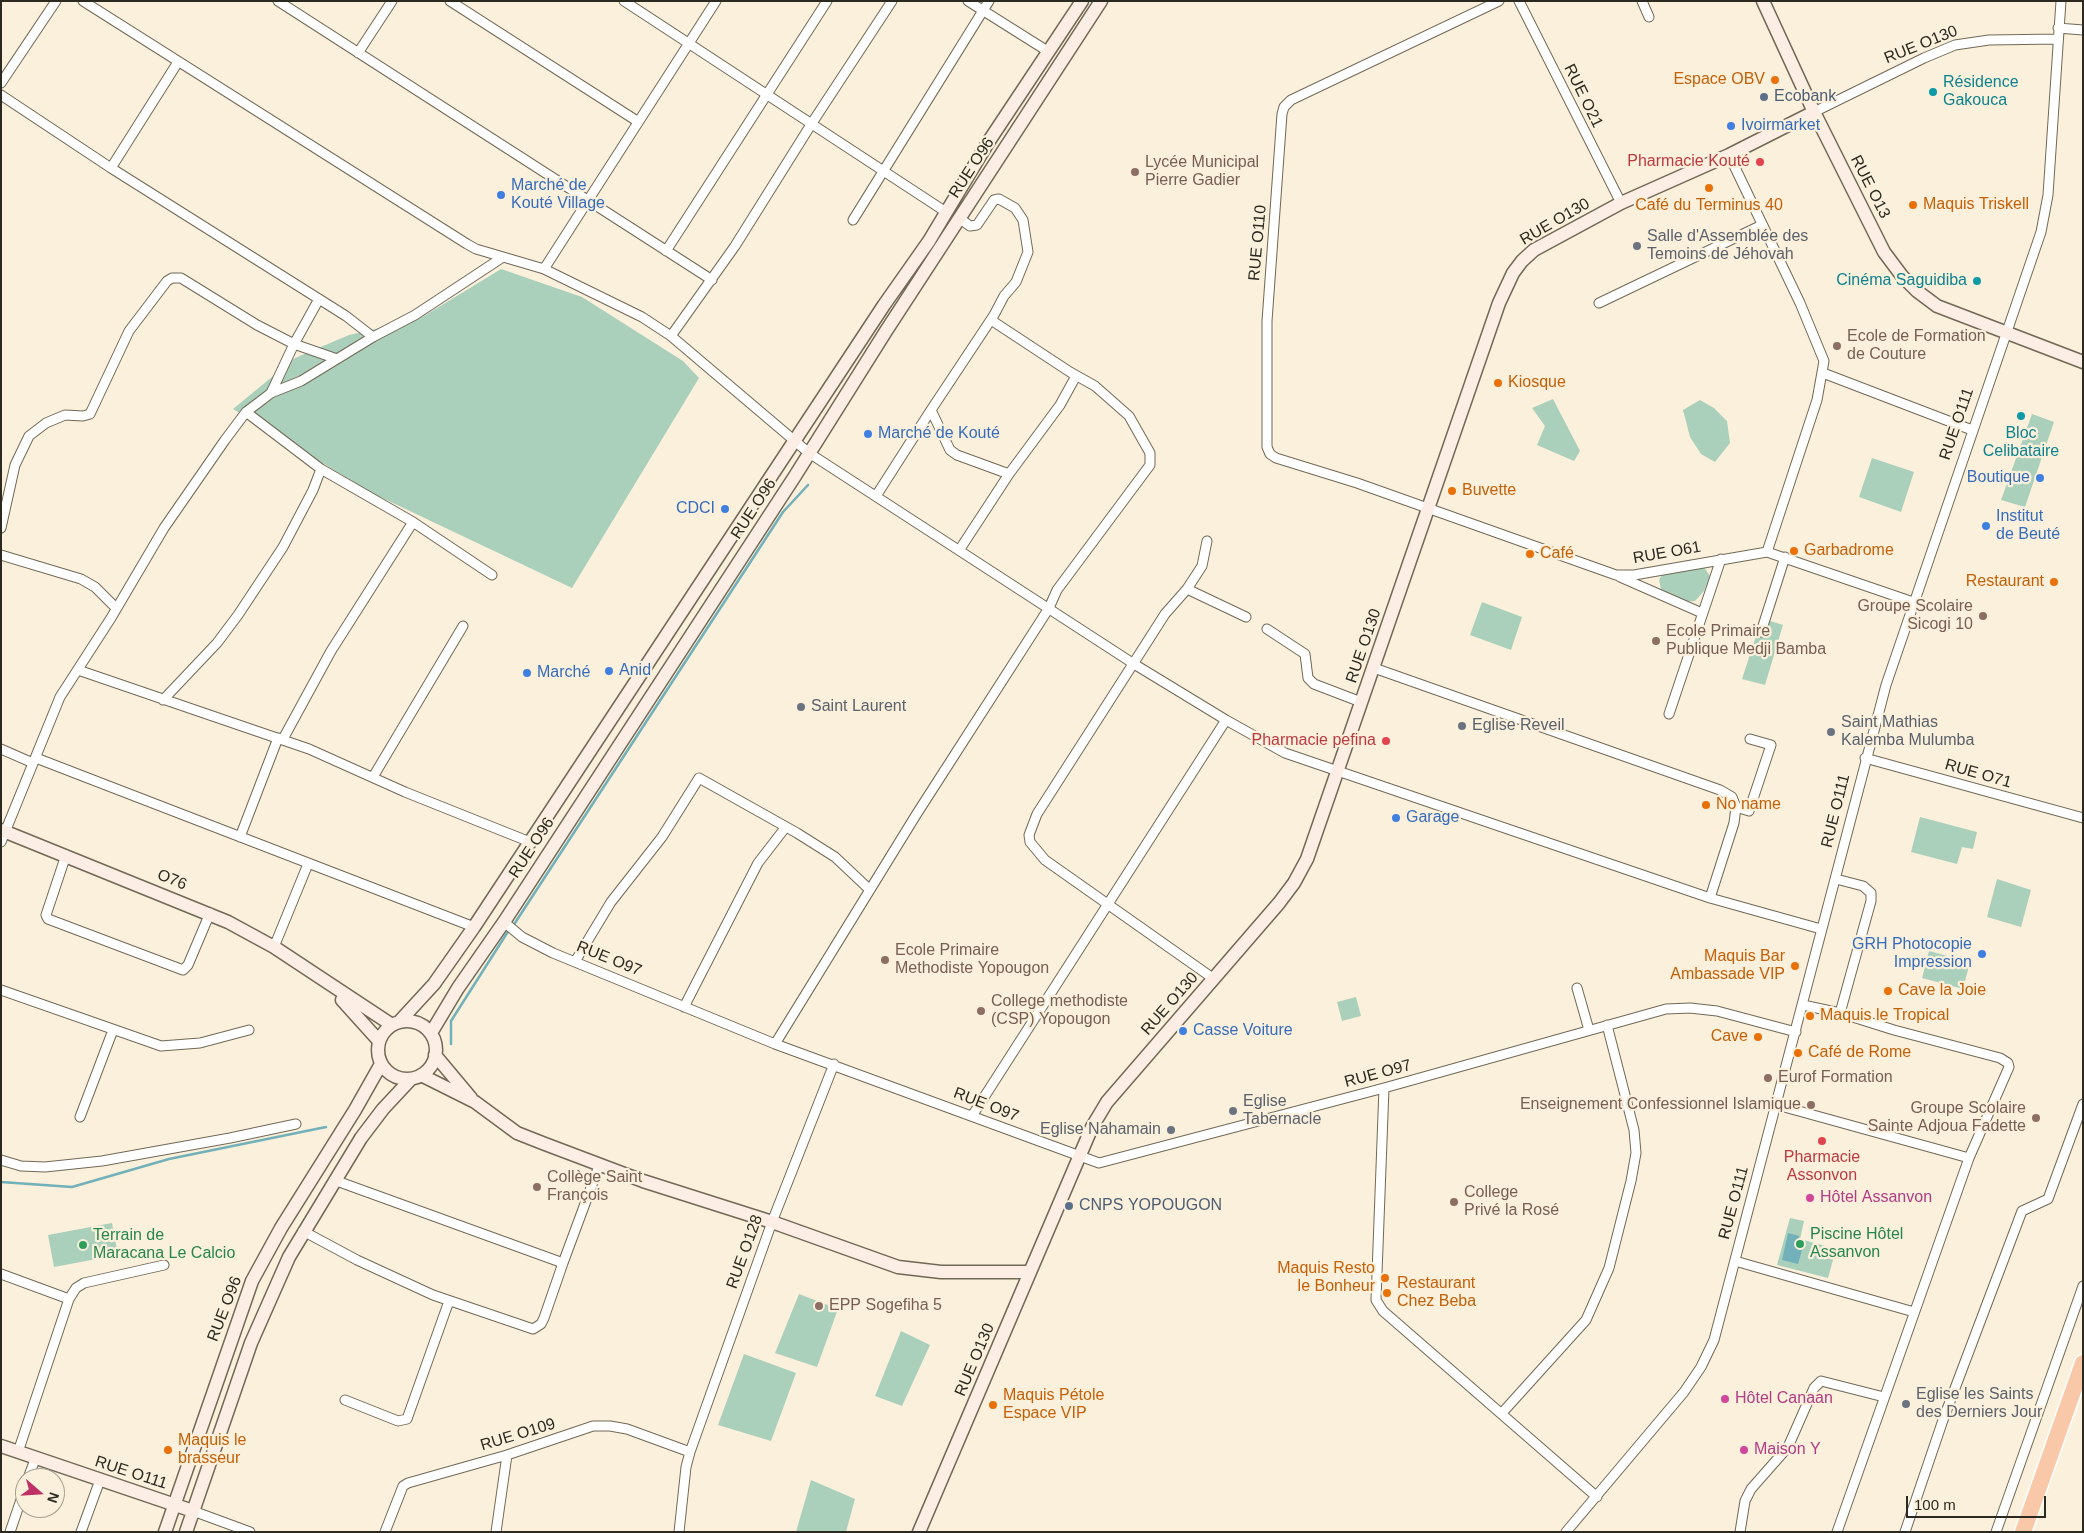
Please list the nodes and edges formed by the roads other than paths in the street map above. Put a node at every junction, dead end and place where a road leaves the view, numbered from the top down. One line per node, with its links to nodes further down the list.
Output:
1 (56, 1): 28 (street)
2 (83, 1): 27 (street)
3 (392, 1): 26 (street)
4 (450, 1): 32 (street)
5 (624, 1): 24 (street)
6 (716, 1): 24 (street)
7 (827, 1): 29 (street)
8 (892, 1): 33 (street)
9 (968, 1): 19 (street)
10 (989, 1): 19 (street)
11 (1082, 1): 25 (main road, RUE O96)
12 (1101, 1): 40 (main road, RUE O96)
13 (1499, 1): 67 (street, RUE O110)
14 (1519, 1): 38 (street, RUE O21)
15 (1642, 1): 20 (street)
16 (1763, 1): 31 (main road, RUE O13)
17 (2061, 1): 21 (street, RUE O111)
18 (281, 2): 26 (street)
19 (983, 11): 25 (street); 36 (street)
20 (1649, 16)
21 (2058, 28): 22 (street); 23 (street, RUE O111)
22 (2083, 30)
23 (2058, 39): 31 (street, RUE O130); 50 (street, RUE O111)
24 (689, 43): 29 (street); 32 (street)
25 (1049, 52): 39 (main road, RUE O96)
26 (358, 53): 37 (street)
27 (178, 62): 35 (street); 44 (street)
28 (1, 83)
29 (767, 94): 33 (street); 43 (street)
30 (1, 95): 35 (street)
31 (1814, 112): 34 (main road, RUE O130); 50 (main road, RUE O13)
32 (637, 121): 37 (street)
33 (812, 123): 36 (street); 46 (street)
34 (1729, 155): 38 (main road, RUE O130); 42 (street)
35 (111, 168): 47 (street)
36 (884, 170): 39 (street); 41 (street)
37 (587, 201): 43 (street); 45 (street)
38 (1621, 203): 67 (main road, RUE O130)
39 (946, 212): 62 (main road, RUE O96)
40 (959, 218): 49 (street); 63 (main road, RUE O96)
41 (853, 220)
42 (1762, 225): 48 (street); 56 (street)
43 (666, 251): 46 (street)
44 (503, 257): 45 (street); 52 (street)
45 (544, 269): 51 (street)
46 (712, 280): 51 (street)
47 (320, 300): 52 (street); 53 (street)
48 (1599, 303)
49 (991, 320): 57 (street); 59 (street)
50 (2006, 333): 55 (main road, RUE O13); 61 (street, RUE O111)
51 (671, 336): 62 (street)
52 (373, 337): 54 (street)
53 (294, 344): 54 (street); 58 (street); 69 (street)
54 (337, 359): 58 (street)
55 (2083, 362)
56 (1823, 373): 61 (street); 72 (street)
57 (1076, 376): 65 (street); 81 (street)
58 (271, 394): 60 (street)
59 (930, 410): 65 (street); 66 (street)
60 (246, 412): 64 (street); 80 (street)
61 (1972, 430): 79 (street, RUE O111)
62 (794, 442): 63 (street); 106 (main road, RUE O96)
63 (809, 453): 66 (street); 114 (main road, RUE O96)
64 (321, 469): 68 (street); 90 (street)
65 (1009, 474): 71 (street)
66 (876, 496): 71 (street)
67 (1428, 509): 77 (street, RUE O61); 88 (main road, RUE O130)
68 (413, 522): 76 (street); 94 (street)
69 (1, 528)
70 (1207, 541): 78 (street)
71 (960, 549): 81 (street)
72 (1767, 552): 74 (street, RUE O61); 75 (street, RUE O61)
73 (1, 555): 80 (street)
74 (1784, 557): 79 (street, RUE O61); 86 (street)
75 (1722, 559): 77 (street, RUE O61); 82 (street)
76 (492, 575)
77 (1616, 575): 82 (street)
78 (1187, 589): 83 (street); 87 (street)
79 (1913, 602): 97 (street, RUE O111)
80 (116, 608): 89 (street)
81 (1049, 608): 87 (street); 110 (street)
82 (1702, 613): 92 (street)
83 (1246, 617)
84 (463, 626): 100 (street)
85 (1267, 629): 91 (street)
86 (1762, 632)
87 (1134, 664): 93 (street); 112 (street)
88 (1374, 668): 91 (main road, RUE O130); 101 (street)
89 (78, 670): 90 (street); 98 (street)
90 (164, 700): 94 (street)
91 (1361, 702): 99 (main road, RUE O130)
92 (1669, 714)
93 (1226, 720): 99 (street); 112 (street)
94 (280, 738): 100 (street); 105 (street)
95 (1750, 739): 101 (street)
96 (1, 749): 98 (street)
97 (1865, 758): 102 (street, RUE O71); 109 (street, RUE O111)
98 (35, 761): 104 (street); 105 (street)
99 (1337, 772): 111 (street); 120 (main road, RUE O130)
100 (373, 777): 106 (street)
101 (1736, 807): 111 (street)
102 (2083, 818)
103 (785, 828): 110 (street); 118 (street); 124 (street)
104 (3, 834): 107 (main road, O76)
105 (240, 837): 108 (street)
106 (530, 842): 115 (main road, RUE O96)
107 (66, 855): 113 (main road, O76); 113 (street)
108 (308, 864): 115 (street); 117 (street)
109 (1836, 879): 116 (street, RUE O111); 125 (street)
110 (870, 890): 134 (street)
111 (1710, 898): 116 (street)
112 (1107, 906): 120 (street); 143 (street)
113 (210, 913): 117 (main road, O76)
114 (504, 922): 118 (street, RUE O97); 132 (main road, RUE O96)
115 (474, 926): 126 (main road, RUE O96)
116 (1822, 929): 123 (street, RUE O111)
117 (274, 947): 119 (main road, O76)
118 (576, 960): 124 (street, RUE O97)
119 (321, 979): 126 (main road); 133 (main road)
120 (1214, 979): 146 (main road, RUE O130)
121 (1577, 988): 130 (street)
122 (1, 990): 128 (street)
123 (1803, 1005): 125 (street); 131 (street, RUE O111)
124 (684, 1007): 134 (street, RUE O97)
125 (1840, 1013): 147 (street)
126 (395, 1023): 132 (main road); 133 (main road)
127 (1607, 1025): 130 (street, RUE O97); 131 (street, RUE O97); 165 (street)
128 (113, 1030): 129 (street); 144 (street)
129 (250, 1030)
130 (1589, 1030): 139 (street, RUE O97)
131 (1796, 1032): 142 (street, RUE O111)
132 (431, 1033): 135 (main road)
133 (379, 1042): 136 (main road)
134 (775, 1044): 137 (street, RUE O97)
135 (435, 1055): 138 (main road); 140 (main road)
136 (381, 1064): 138 (main road); 174 (main road, RUE O96)
137 (834, 1064): 143 (street, RUE O97); 151 (street, RUE O128)
138 (416, 1077): 140 (main road); 150 (main road)
139 (1384, 1088): 146 (street, RUE O97); 165 (street)
140 (474, 1102): 149 (main road)
141 (2083, 1104): 189 (street)
142 (1777, 1106): 147 (street); 153 (street, RUE O111)
143 (972, 1116): 146 (street, RUE O97)
144 (80, 1117)
145 (296, 1124): 148 (street)
146 (1079, 1157): 156 (main road, RUE O130)
147 (1969, 1158): 161 (street)
148 (1, 1160)
149 (599, 1166): 151 (main road); 154 (street)
150 (334, 1180): 152 (main road); 154 (street)
151 (772, 1222): 156 (main road); 168 (street, RUE O128)
152 (303, 1231): 160 (street); 175 (main road)
153 (1735, 1261): 161 (street); 173 (street, RUE O111)
154 (563, 1263): 160 (street)
155 (164, 1265): 159 (street)
156 (1029, 1272): 185 (main road, RUE O130)
157 (1, 1274): 159 (street)
158 (2083, 1286): 190 (street)
159 (69, 1299): 167 (street)
160 (449, 1301): 164 (street)
161 (1914, 1312): 163 (street)
162 (2083, 1363): 191 (highway)
163 (1884, 1398): 187 (street); 188 (street)
164 (344, 1400)
165 (1502, 1412): 173 (street)
166 (1, 1446): 167 (main road, RUE O111)
167 (18, 1452): 170 (main road, RUE O111)
168 (690, 1452): 169 (street, RUE O109); 184 (street, RUE O128)
169 (507, 1455): 182 (street, RUE O109); 183 (street)
170 (36, 1457): 171 (street); 172 (main road, RUE O111)
171 (32, 1468)
172 (100, 1480): 174 (main road, RUE O111); 178 (street)
173 (1597, 1497): 186 (street, RUE O111)
174 (175, 1505): 175 (main road, RUE O111); 179 (main road, RUE O96)
175 (193, 1511): 180 (main road); 181 (street, RUE O111)
176 (15, 1517): 177 (street)
177 (10, 1532)
178 (81, 1532)
179 (165, 1532)
180 (186, 1532)
181 (250, 1532)
182 (385, 1532)
183 (496, 1532)
184 (679, 1532)
185 (919, 1532)
186 (1566, 1532)
187 (1740, 1532)
188 (1836, 1532)
189 (1905, 1532)
190 (1996, 1532)
191 (2023, 1532)

